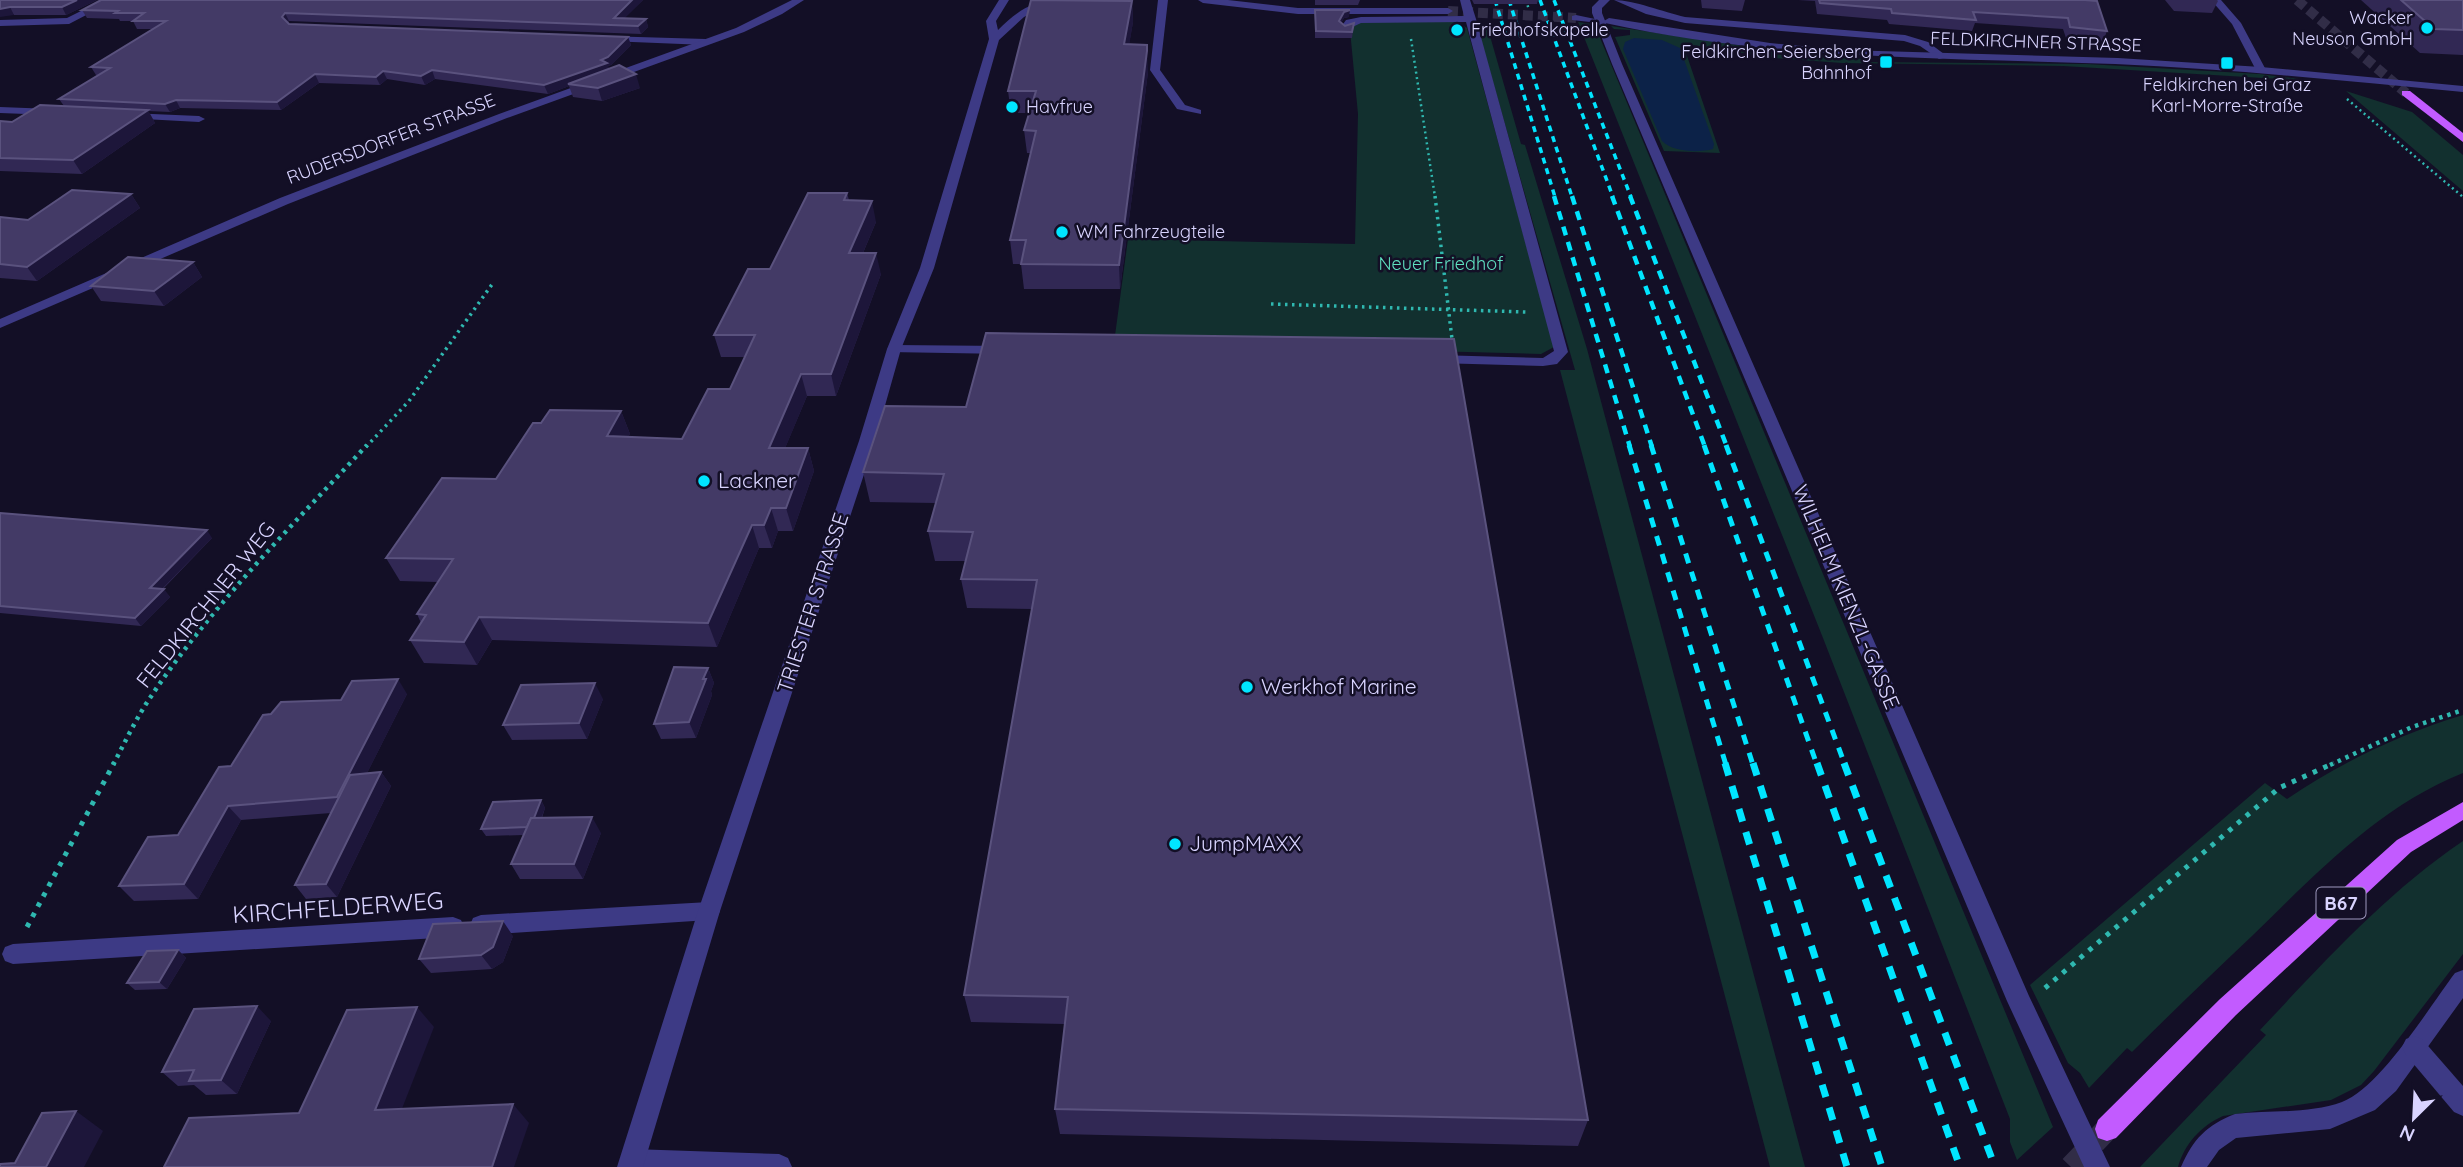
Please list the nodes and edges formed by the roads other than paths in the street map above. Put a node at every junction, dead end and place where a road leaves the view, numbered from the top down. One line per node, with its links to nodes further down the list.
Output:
1 (110, 0): 17 (street)
2 (799, 0): 22 (street, RUDERSDORFER STRASSE)
3 (1004, 0): 21 (street, TRIESTER STRASSE)
4 (1052, 0): 11 (street)
5 (1163, 0): 28 (street)
6 (1203, 0): 14 (street)
7 (1605, 0): 16 (street)
8 (1619, 0): 12 (street)
9 (1646, 0): 12 (street)
10 (2216, 0): 24 (street)
11 (1038, 1): 21 (street)
12 (1632, 6): 23 (street)
13 (1469, 10): 14 (street); 36 (street)
14 (1446, 16): 18 (street); 19 (street)
15 (1576, 18): 16 (street, FELDKIRCHNER STRASSE)
16 (1599, 20): 23 (street, FELDKIRCHNER STRASSE); 46 (street, WILHELM KIENZL-GASSE)
17 (0, 23)
18 (1346, 27)
19 (1429, 36)
20 (602, 38): 22 (street)
21 (994, 39): 34 (street, TRIESTER STRASSE)
22 (706, 42): 33 (street, RUDERSDORFER STRASSE)
23 (1943, 57): 24 (street, FELDKIRCHNER STRASSE)
24 (2261, 70): 25 (street, FELDKIRCHNER STRASSE)
25 (2463, 89)
26 (2406, 93): 32 (main road)
27 (0, 110): 29 (street)
28 (1197, 112)
29 (67, 113)
30 (120, 115): 31 (street)
31 (199, 119)
32 (2463, 139)
33 (0, 324)
34 (894, 349): 35 (street); 38 (street, TRIESTER STRASSE)
35 (1017, 350)
36 (1418, 358)
37 (2463, 810): 43 (main road, B67)
38 (709, 911): 39 (street, KIRCHFELDERWEG); 44 (street, TRIESTER STRASSE)
39 (13, 954)
40 (2463, 980): 41 (street)
41 (2414, 1047): 42 (street); 47 (street)
42 (2463, 1104)
43 (2107, 1129)
44 (631, 1165): 45 (street)
45 (779, 1167)
46 (2097, 1167)
47 (2194, 1167)

